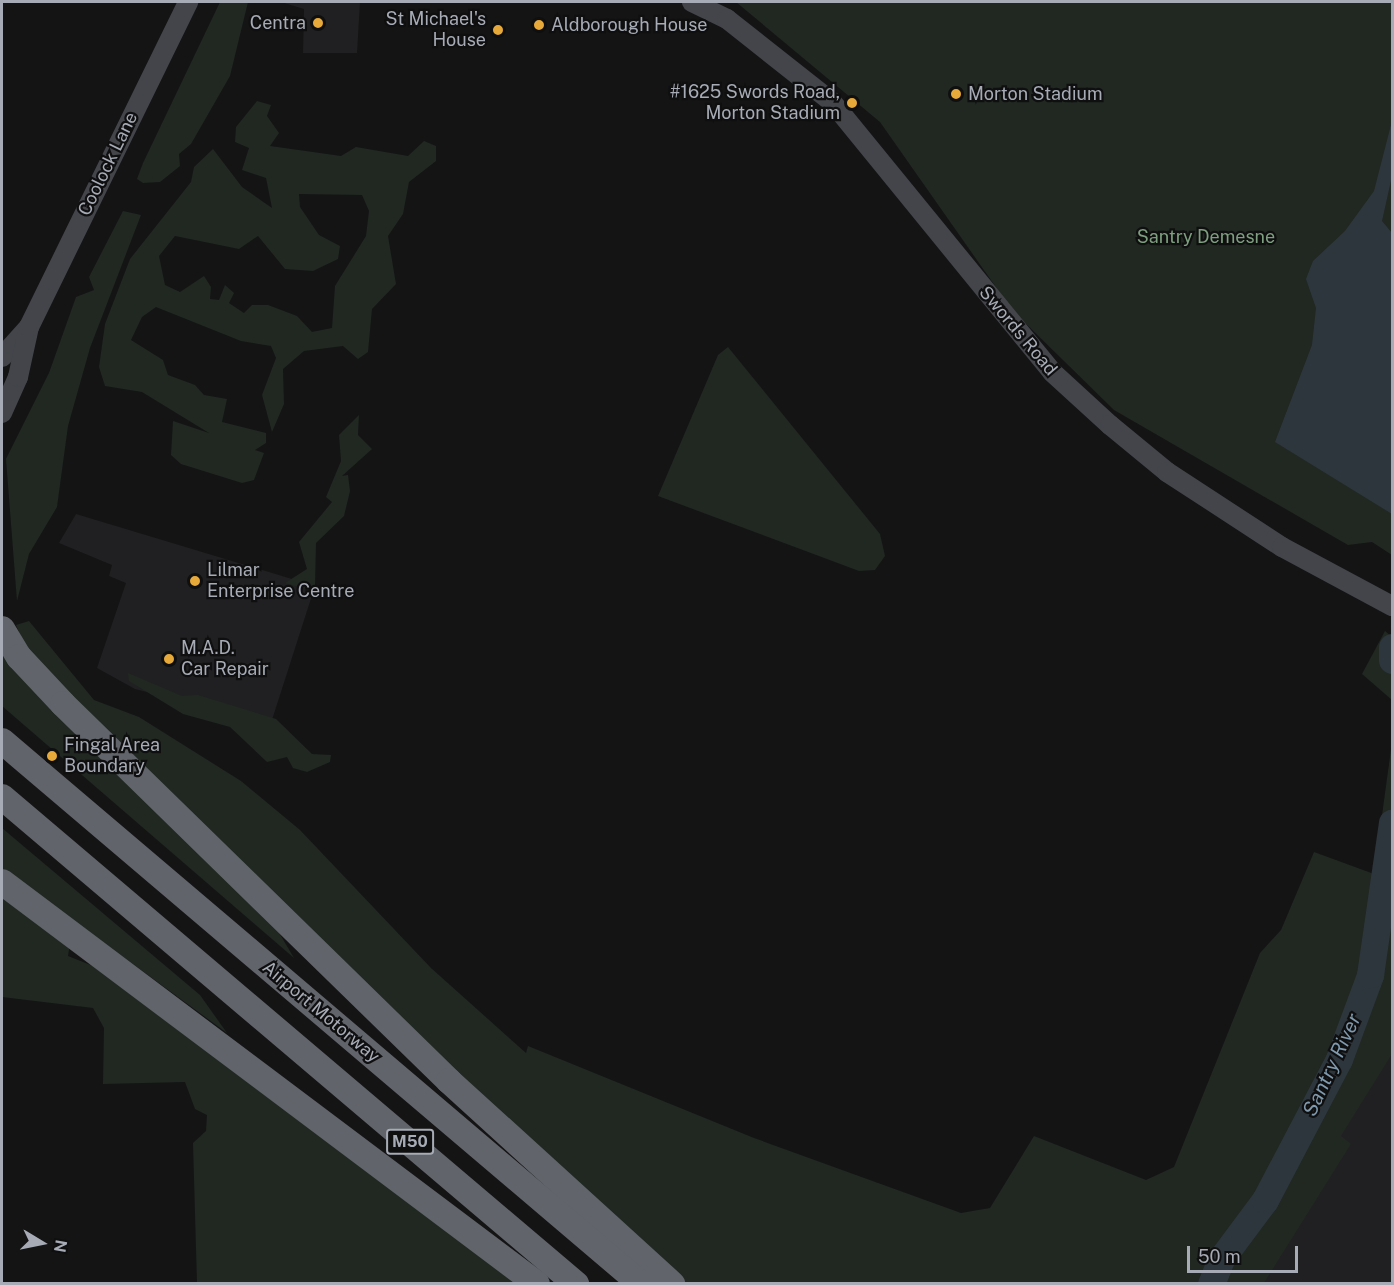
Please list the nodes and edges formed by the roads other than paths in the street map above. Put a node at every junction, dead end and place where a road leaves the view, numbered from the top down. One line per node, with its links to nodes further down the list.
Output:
1 (188, 2): 3 (main road, Coolock Lane)
2 (692, 2): 6 (main road, Swords Road)
3 (29, 327): 4 (main road, Coolock Lane); 5 (main road, Coolock Lane)
4 (2, 357)
5 (2, 413)
6 (1392, 606)
7 (2, 629): 14 (highway)
8 (2, 741): 13 (highway, Airport Motorway / M50)
9 (2, 797): 12 (highway, M50)
10 (2, 882): 11 (highway)
11 (537, 1284)
12 (576, 1284)
13 (641, 1284)
14 (672, 1284)

